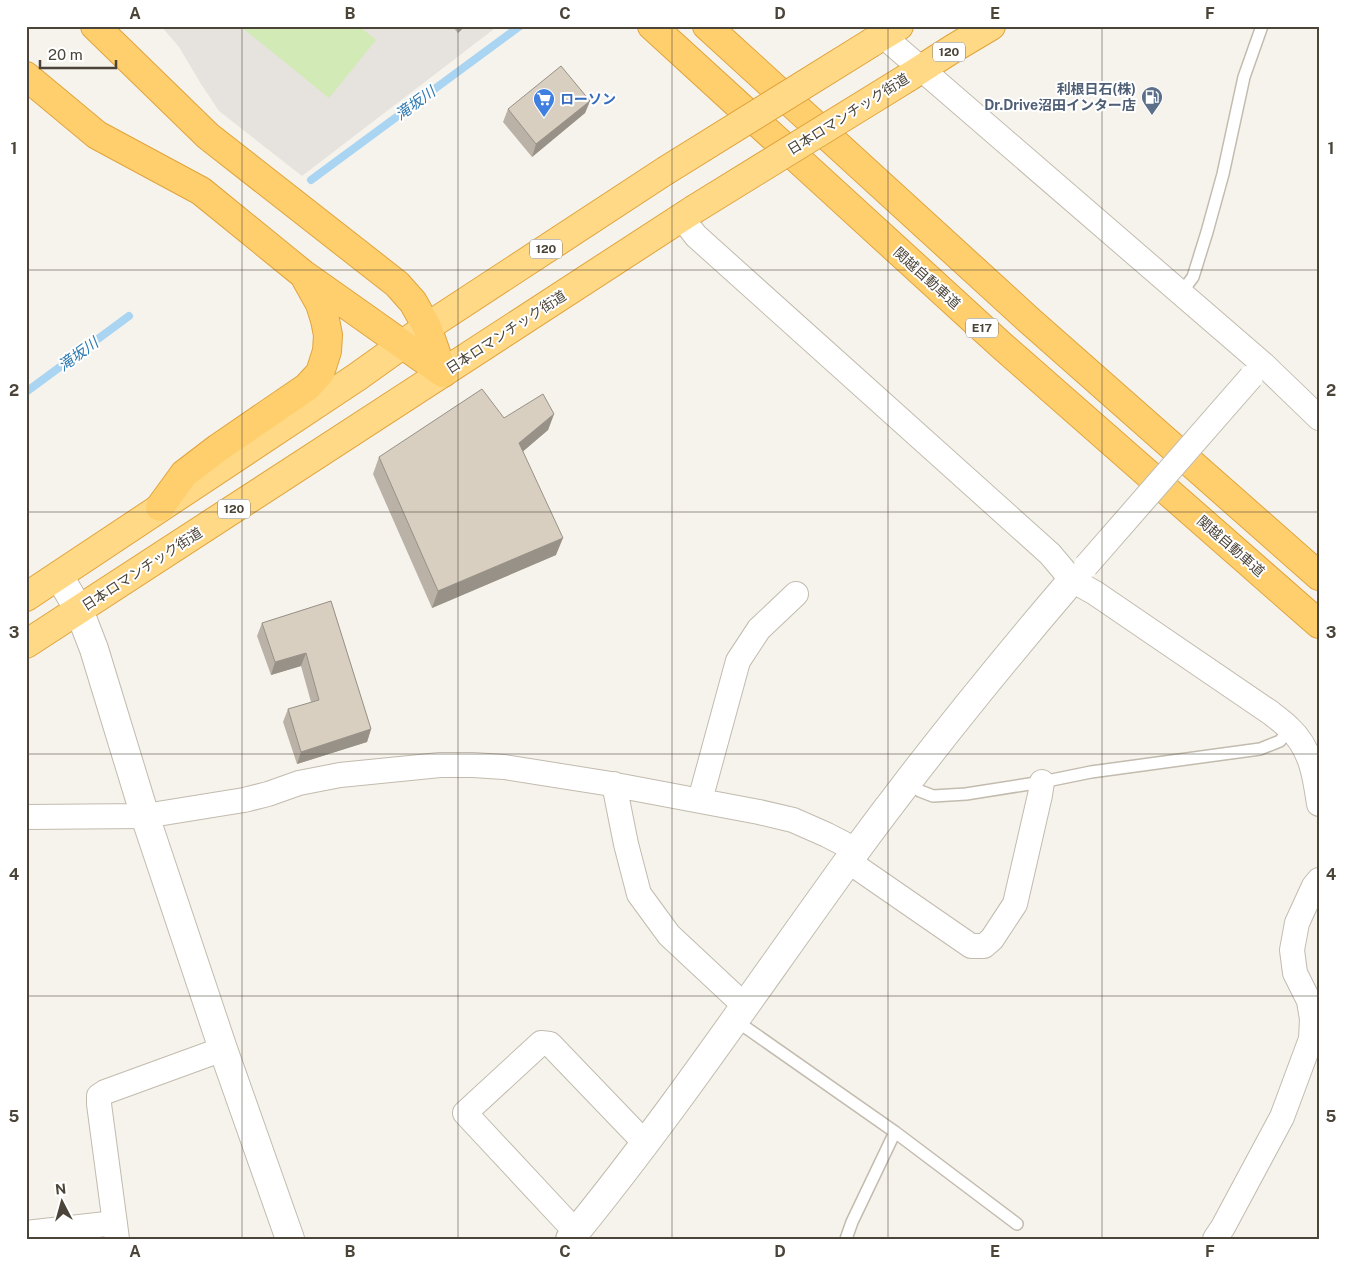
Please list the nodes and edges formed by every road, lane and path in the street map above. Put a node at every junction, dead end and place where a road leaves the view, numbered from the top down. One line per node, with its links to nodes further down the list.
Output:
1 (95, 26): 12 (highway)
2 (652, 26): 24 (highway, 関越自動車道 / E17)
3 (707, 26): 20 (highway, E17)
4 (991, 26): 7 (highway, 日本ロマンチック街道 / 120)
5 (1262, 26): 11 (lane)
6 (884, 35): 7 (street); 12 (highway, 120, bridge)
7 (914, 74): 9 (highway, 日本ロマンチック街道 / 120, bridge); 11 (street)
8 (26, 76): 10 (highway)
9 (688, 214): 15 (highway, 日本ロマンチック街道 / 120); 18 (street)
10 (303, 274): 13 (highway); 17 (highway)
11 (1181, 293): 14 (street)
12 (427, 327): 13 (highway, 120); 15 (highway)
13 (404, 344): 15 (highway); 17 (highway, 120)
14 (1257, 371): 16 (street); 18 (street, bridge)
15 (442, 373): 23 (highway, 日本ロマンチック街道 / 120)
16 (1319, 418)
17 (160, 507): 19 (highway, 120)
18 (1079, 573): 26 (street); 27 (street)
19 (59, 576): 22 (highway, 120); 23 (street)
20 (1319, 576)
21 (796, 594): 30 (street)
22 (26, 597)
23 (79, 610): 25 (highway, 日本ロマンチック街道 / 120); 32 (street)
24 (1319, 624)
25 (26, 644)
26 (1290, 728): 28 (lane); 31 (street)
27 (908, 781): 28 (lane); 34 (street)
28 (1042, 782): 34 (street)
29 (614, 784): 30 (street); 32 (street); 36 (street)
30 (700, 800): 34 (street)
31 (1319, 804)
32 (145, 816): 33 (street); 37 (street)
33 (26, 817)
34 (852, 856): 36 (street)
35 (1319, 880): 46 (street)
36 (740, 1013): 38 (lane); 39 (street)
37 (223, 1049): 41 (street); 44 (street)
38 (895, 1132): 40 (lane); 45 (lane)
39 (646, 1144): 43 (street); 43 (street)
40 (1017, 1224)
41 (116, 1231): 42 (street)
42 (26, 1233)
43 (573, 1235)
44 (290, 1239)
45 (846, 1239)
46 (1215, 1239)

